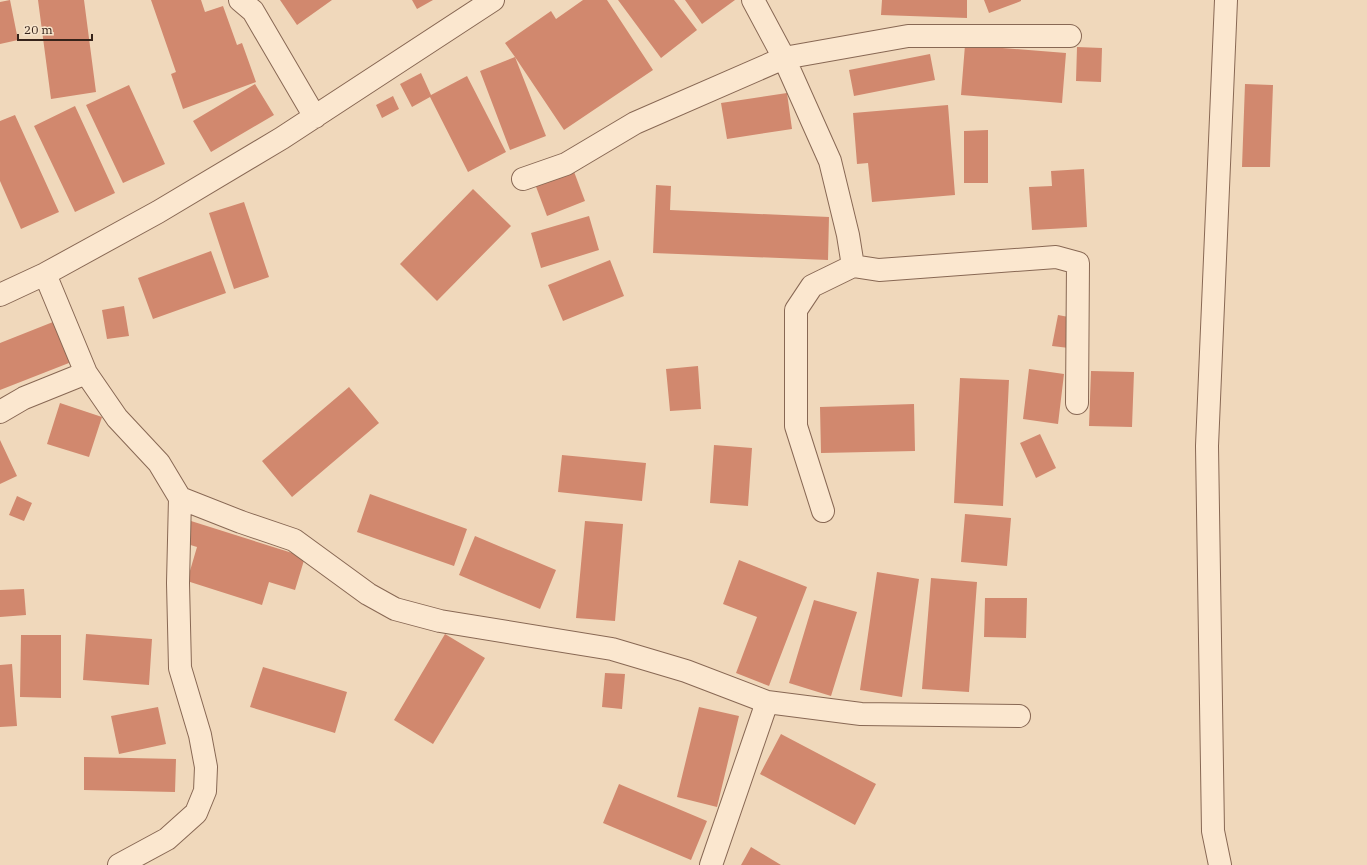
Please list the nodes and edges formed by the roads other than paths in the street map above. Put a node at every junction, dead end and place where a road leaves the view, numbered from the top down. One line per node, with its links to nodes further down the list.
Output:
1 (240, 0): 7 (street)
2 (493, 0): 7 (street)
3 (753, 0): 6 (street)
4 (1226, 0): 19 (street)
5 (1070, 36): 6 (street)
6 (784, 58): 8 (street); 9 (street)
7 (315, 117): 10 (street)
8 (523, 179)
9 (853, 266): 13 (street); 16 (street)
10 (45, 274): 11 (street); 12 (street)
11 (0, 295)
12 (86, 373): 14 (street); 15 (street)
13 (1077, 403)
14 (0, 412)
15 (180, 498): 17 (street); 20 (street)
16 (823, 511)
17 (767, 702): 18 (street); 21 (street)
18 (1019, 716)
19 (1213, 831): 22 (street); 23 (street)
20 (119, 865)
21 (711, 865)
22 (1208, 865)
23 (1220, 865)

